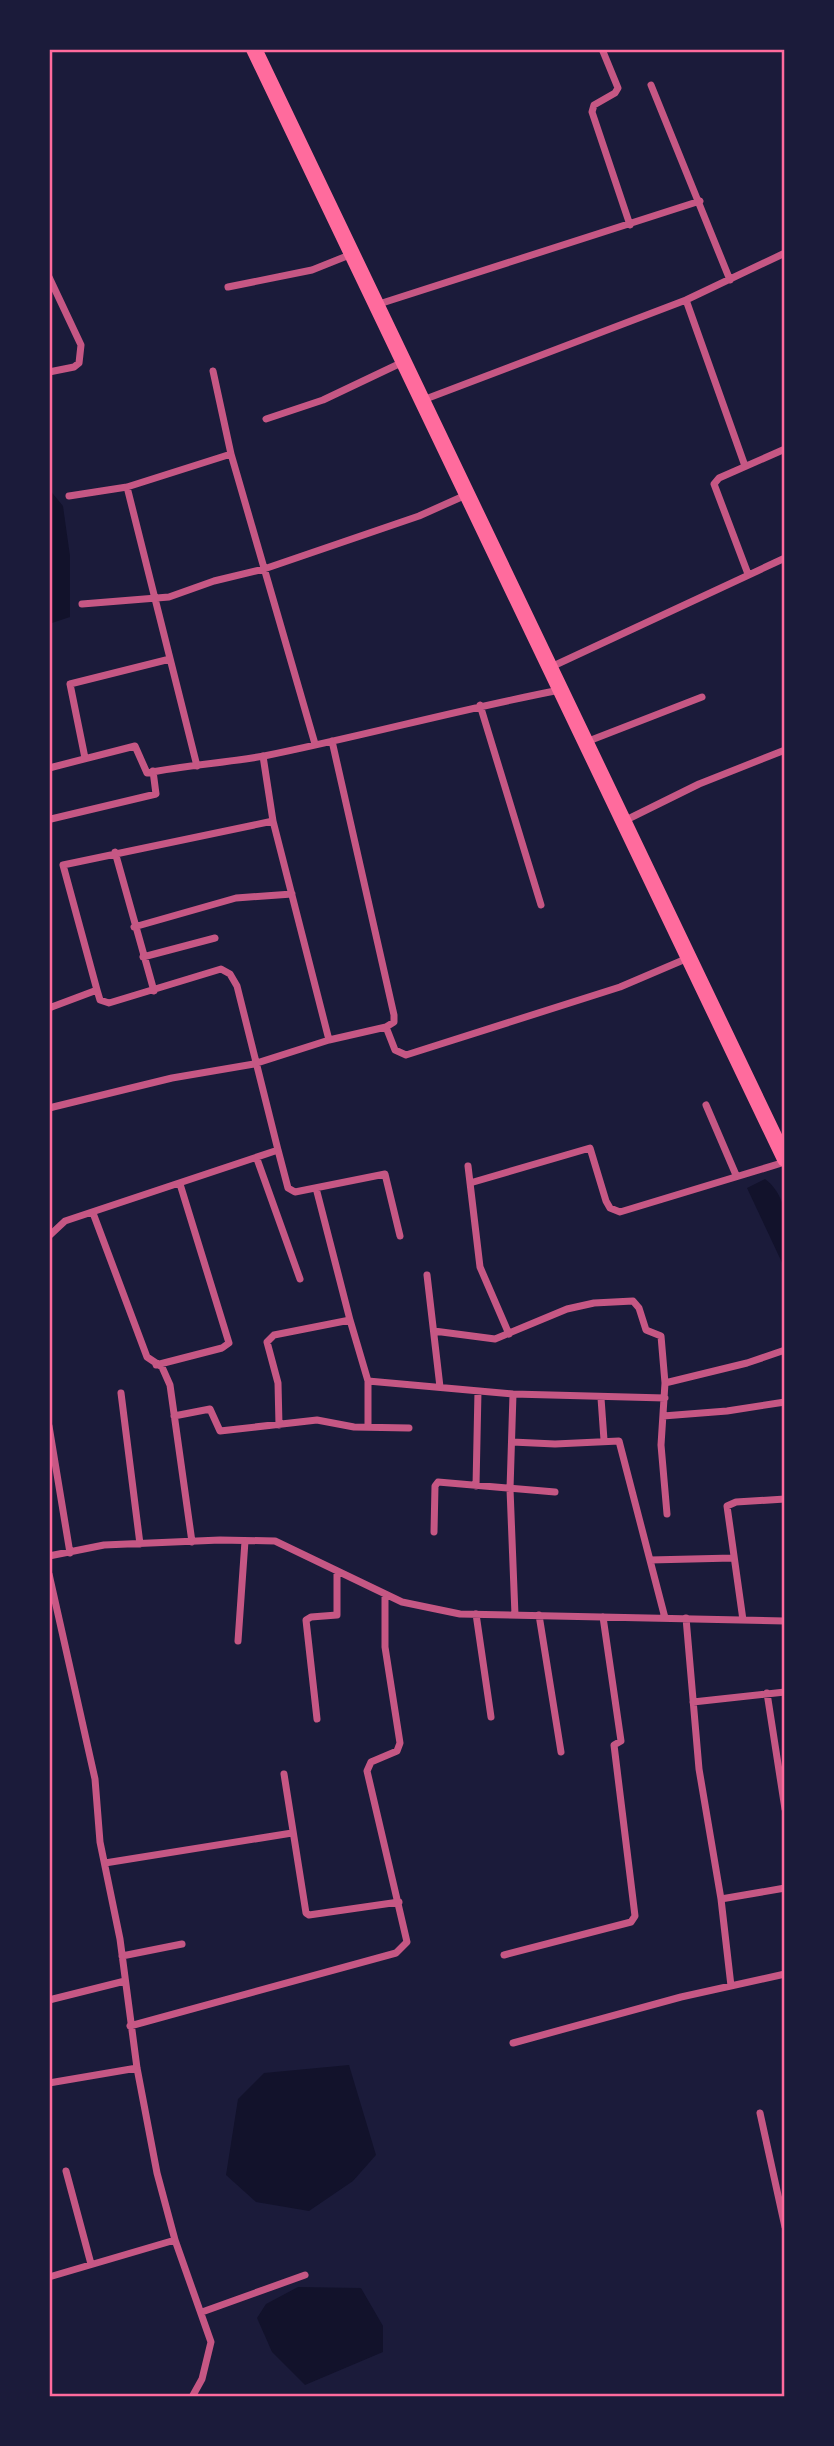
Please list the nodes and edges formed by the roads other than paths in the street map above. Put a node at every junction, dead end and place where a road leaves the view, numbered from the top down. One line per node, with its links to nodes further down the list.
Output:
1 (254, 49): 6 (main road)
2 (602, 49): 5 (street)
3 (651, 85): 4 (street)
4 (700, 201): 5 (street); 9 (street)
5 (630, 225): 12 (street)
6 (354, 253): 10 (street); 12 (main road)
7 (785, 253): 9 (street)
8 (49, 277): 15 (street)
9 (730, 280): 11 (street)
10 (228, 287)
11 (686, 300): 16 (street); 20 (street)
12 (379, 304): 13 (main road)
13 (404, 362): 16 (main road); 17 (street)
14 (214, 371): 19 (street)
15 (49, 372)
16 (424, 400): 22 (main road)
17 (266, 419)
18 (785, 449): 20 (street)
19 (231, 454): 21 (street); 25 (street)
20 (745, 466): 26 (street)
21 (127, 487): 23 (street); 27 (street)
22 (467, 495): 25 (street); 30 (main road)
23 (69, 496)
24 (785, 558): 26 (street)
25 (264, 569): 27 (street); 36 (street)
26 (748, 574): 30 (street)
27 (154, 600): 28 (street); 29 (street)
28 (82, 604)
29 (170, 659): 39 (street); 40 (street)
30 (549, 668): 31 (main road)
31 (561, 690): 33 (street); 35 (main road)
32 (702, 697): 35 (street)
33 (480, 705): 34 (street); 48 (street)
34 (332, 741): 36 (street); 56 (street)
35 (586, 742): 45 (main road)
36 (315, 744): 38 (street)
37 (785, 750): 45 (street)
38 (263, 756): 40 (street); 44 (street)
39 (85, 758): 41 (street); 42 (street)
40 (197, 766): 42 (street)
41 (49, 768)
42 (153, 771): 43 (street)
43 (51, 819)
44 (273, 821): 46 (street); 47 (street)
45 (624, 821): 52 (main road)
46 (115, 852): 49 (street); 53 (street)
47 (292, 894): 49 (street); 57 (street)
48 (541, 905)
49 (134, 927): 51 (street)
50 (215, 938): 51 (street)
51 (144, 957): 54 (street)
52 (689, 957): 56 (street); 63 (main road)
53 (97, 990): 54 (street); 55 (street)
54 (154, 991): 58 (street)
55 (49, 1008)
56 (386, 1027): 57 (street)
57 (329, 1040): 58 (street)
58 (254, 1065): 60 (street); 61 (street)
59 (706, 1105): 65 (street)
60 (49, 1108)
61 (278, 1150): 62 (street); 68 (street)
62 (257, 1159): 67 (street); 73 (street)
63 (785, 1160): 65 (street)
64 (468, 1166): 66 (street)
65 (736, 1175): 66 (street)
66 (470, 1183): 76 (street)
67 (180, 1184): 69 (street); 78 (street)
68 (316, 1188): 71 (street); 74 (street)
69 (93, 1213): 70 (street); 78 (street)
70 (49, 1236)
71 (400, 1236)
72 (427, 1275): 75 (street)
73 (300, 1279)
74 (350, 1320): 79 (street); 90 (street)
75 (434, 1331): 76 (street); 81 (street)
76 (509, 1334): 80 (street)
77 (785, 1350): 80 (street)
78 (156, 1365): 88 (street)
79 (368, 1381): 81 (street); 92 (street)
80 (665, 1383): 86 (street)
81 (440, 1387): 82 (street)
82 (478, 1391): 84 (street); 96 (street)
83 (121, 1393): 104 (street)
84 (513, 1394): 85 (street); 95 (street)
85 (601, 1398): 86 (street); 94 (street)
86 (665, 1398): 89 (street)
87 (785, 1402): 89 (street)
88 (174, 1416): 90 (street); 103 (street)
89 (663, 1416): 100 (street)
90 (279, 1425): 92 (street)
91 (49, 1426): 105 (street)
92 (368, 1427): 93 (street)
93 (409, 1427)
94 (604, 1440): 95 (street); 108 (street)
95 (512, 1442): 97 (street)
96 (476, 1486): 97 (street); 101 (street)
97 (510, 1489): 98 (street); 113 (street)
98 (555, 1492)
99 (785, 1499): 107 (street)
100 (667, 1514)
101 (434, 1532)
102 (245, 1541): 103 (street); 109 (street); 120 (street)
103 (192, 1542): 104 (street)
104 (140, 1544): 105 (street)
105 (71, 1553): 106 (street)
106 (49, 1556)
107 (733, 1558): 108 (street); 118 (street)
108 (650, 1560): 116 (street)
109 (337, 1571): 111 (street); 125 (street)
110 (49, 1574): 130 (street)
111 (385, 1594): 112 (street); 133 (street)
112 (476, 1614): 113 (street); 124 (street)
113 (515, 1615): 114 (street)
114 (539, 1615): 115 (street); 126 (street)
115 (603, 1617): 116 (street); 135 (street)
116 (665, 1618): 117 (street)
117 (686, 1618): 118 (street); 123 (street)
118 (743, 1620): 119 (street)
119 (785, 1621)
120 (238, 1641)
121 (785, 1692): 122 (street)
122 (767, 1693): 123 (street); 128 (street)
123 (693, 1702): 132 (street)
124 (491, 1717)
125 (317, 1719)
126 (561, 1752)
127 (284, 1774): 129 (street)
128 (785, 1809)
129 (292, 1833): 130 (street); 133 (street)
130 (105, 1863): 136 (street)
131 (785, 1888): 132 (street)
132 (721, 1899): 139 (street)
133 (399, 1902): 141 (street)
134 (182, 1944): 136 (street)
135 (504, 1955)
136 (122, 1956): 138 (street)
137 (785, 1974): 139 (street)
138 (125, 1981): 140 (street); 141 (street)
139 (731, 1986): 142 (street)
140 (49, 2000)
141 (130, 2026): 143 (street)
142 (513, 2043)
143 (137, 2068): 144 (street); 148 (street)
144 (49, 2083)
145 (760, 2113): 147 (street)
146 (66, 2171): 149 (street)
147 (785, 2227)
148 (175, 2240): 149 (street); 152 (street)
149 (90, 2264): 151 (street)
150 (305, 2275): 152 (street)
151 (49, 2277)
152 (202, 2312): 153 (street)
153 (192, 2397)

